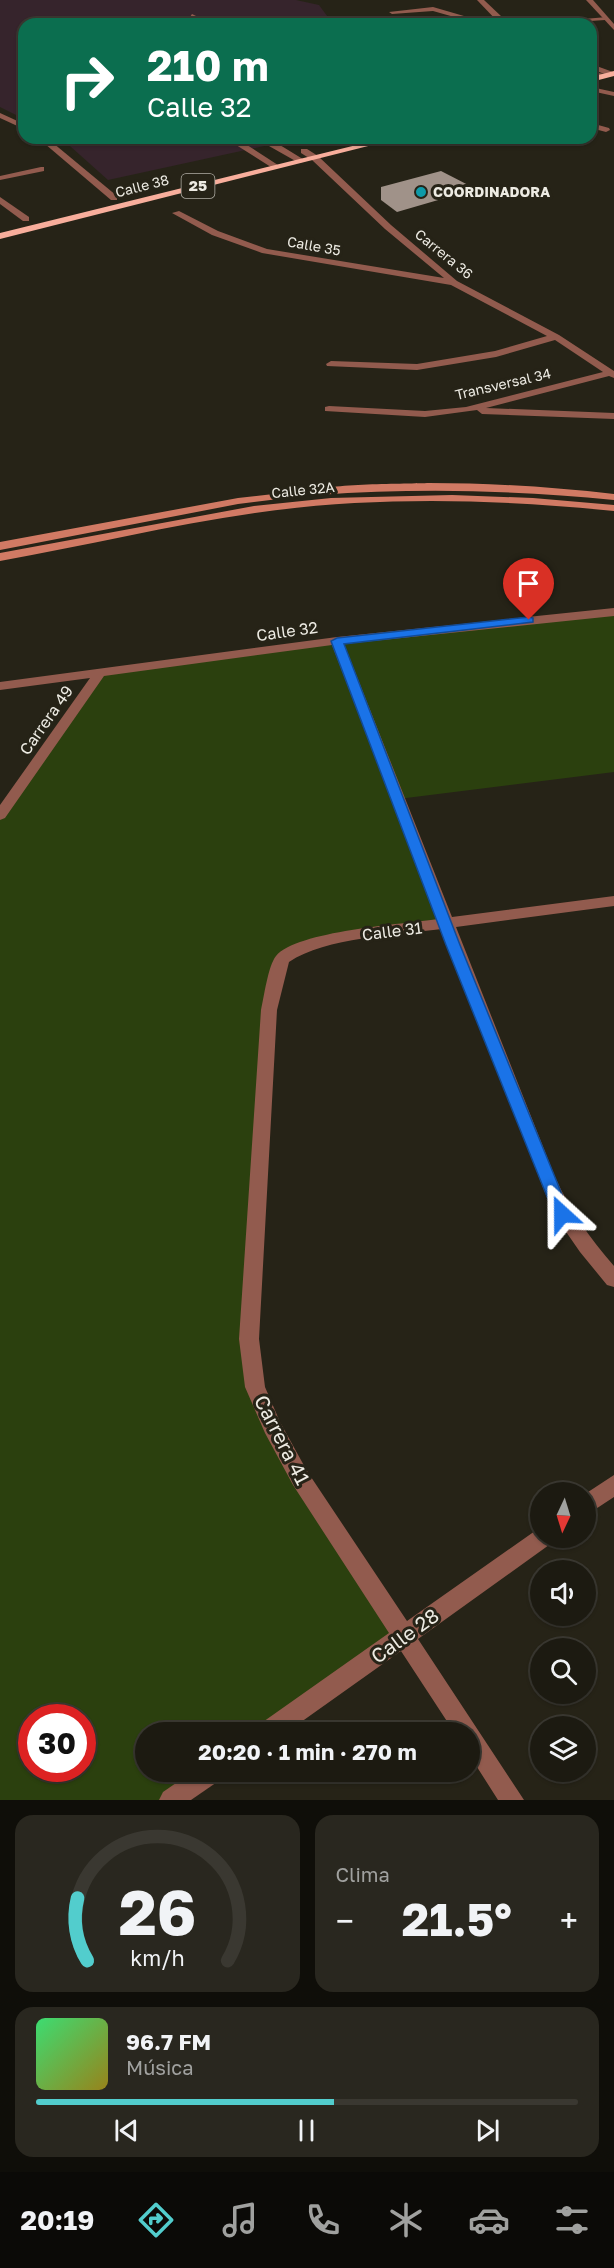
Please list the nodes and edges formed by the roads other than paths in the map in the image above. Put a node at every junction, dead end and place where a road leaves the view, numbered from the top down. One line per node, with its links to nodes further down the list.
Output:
1 (480, 0): 7 (street)
2 (589, 0): 8 (street)
3 (392, 12): 6 (street)
4 (192, 16): 5 (street)
5 (196, 18)
6 (465, 18)
7 (500, 18)
8 (605, 18): 9 (street); 10 (street)
9 (597, 19)
10 (614, 28)
11 (597, 69): 13 (street)
12 (597, 75): 13 (street)
13 (612, 76): 14 (highway); 15 (highway)
14 (597, 79)
15 (597, 85)
16 (597, 90): 17 (street)
17 (614, 94)
18 (0, 115): 19 (street)
19 (18, 124)
20 (597, 127): 21 (street)
21 (606, 130)
22 (49, 144): 34 (street)
23 (243, 144): 30 (street)
24 (272, 144): 27 (street)
25 (341, 144): 28 (highway, Calle 38 / 25)
26 (372, 144): 29 (highway, Calle 38 / 25)
27 (290, 154): 28 (highway, Calle 38 / 25); 30 (highway, Calle 38 / 25)
28 (303, 156): 29 (highway, Calle 38 / 25); 31 (highway, Calle 38 / 25)
29 (315, 158): 40 (street, Carrera 36)
30 (266, 160): 31 (street); 34 (highway, Calle 38 / 25)
31 (277, 166): 39 (highway, Calle 38 / 25)
32 (41, 169): 33 (street)
33 (0, 178)
34 (114, 198): 37 (highway, Calle 38 / 25)
35 (0, 200): 37 (street)
36 (176, 213): 40 (street, Calle 35)
37 (26, 219): 38 (highway, Calle 38 / 25)
38 (0, 226)
39 (0, 236)
40 (454, 283): 41 (street, Carrera 36)
41 (556, 337): 42 (street); 43 (street, Carrera 36)
42 (331, 364)
43 (613, 374): 45 (street, Transversal 34)
44 (329, 409): 45 (street, Transversal 34)
45 (466, 410): 46 (street)
46 (614, 416)
47 (614, 497): 49 (main road, Calle 32A)
48 (614, 508): 50 (main road, Calle 32A)
49 (0, 546)
50 (0, 557)
51 (614, 612): 52 (street, Calle 32)
52 (337, 641): 53 (street, Calle 32); 57 (street)
53 (99, 674): 54 (street, Calle 32); 55 (street, Carrera 49)
54 (0, 686)
55 (0, 815)
56 (614, 901): 57 (street, Calle 31)
57 (445, 924): 58 (street, Calle 31); 59 (street)
58 (282, 959): 63 (street, Carrera 41)
59 (614, 1279)
60 (614, 1485): 61 (street)
61 (596, 1498)
62 (530, 1547): 63 (street, Calle 28)
63 (404, 1637): 64 (street, Calle 28); 65 (street, Carrera 41)
64 (282, 1722)
65 (460, 1722)
66 (480, 1752): 69 (street, Carrera 41)
67 (197, 1782): 68 (street)
68 (171, 1800)
69 (512, 1800)

